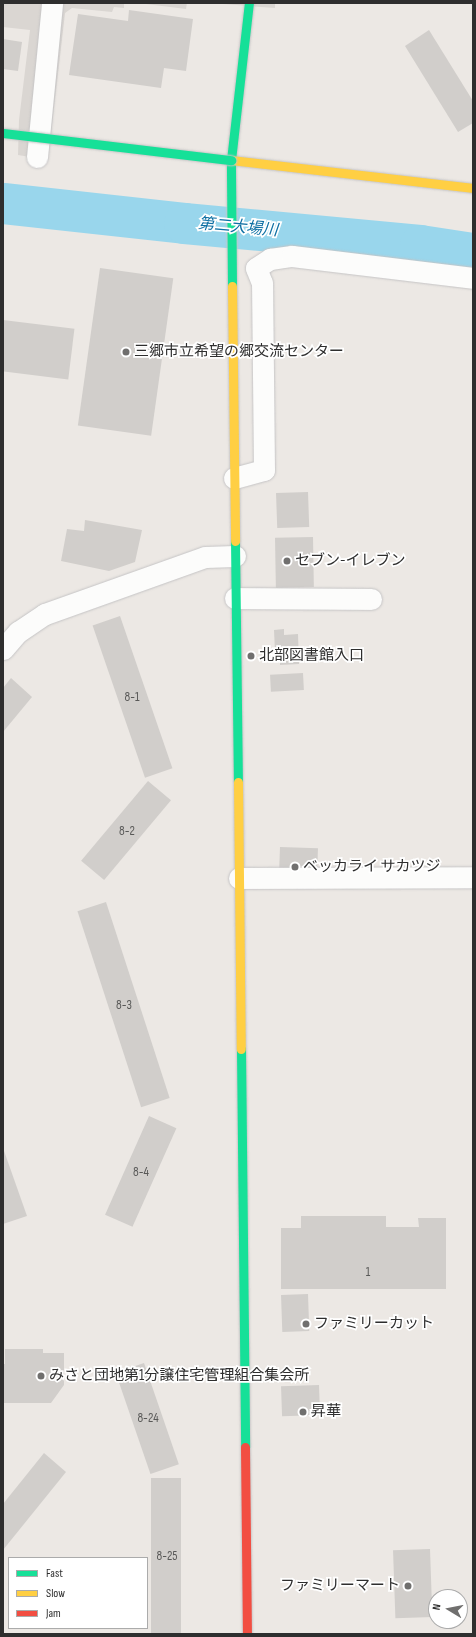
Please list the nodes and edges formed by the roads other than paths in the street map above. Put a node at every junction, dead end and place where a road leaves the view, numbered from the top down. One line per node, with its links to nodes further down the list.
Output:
1 (48, 3): 4 (street)
2 (249, 3): 5 (street)
3 (3, 133): 5 (street, bridge)
4 (37, 157)
5 (231, 160): 6 (street); 8 (street)
6 (473, 188)
7 (473, 278): 8 (street)
8 (234, 478): 9 (street)
9 (235, 556): 10 (street); 12 (street)
10 (236, 598): 11 (street); 14 (street)
11 (371, 599)
12 (3, 649)
13 (473, 877): 14 (street)
14 (239, 878): 15 (street)
15 (247, 1634)

